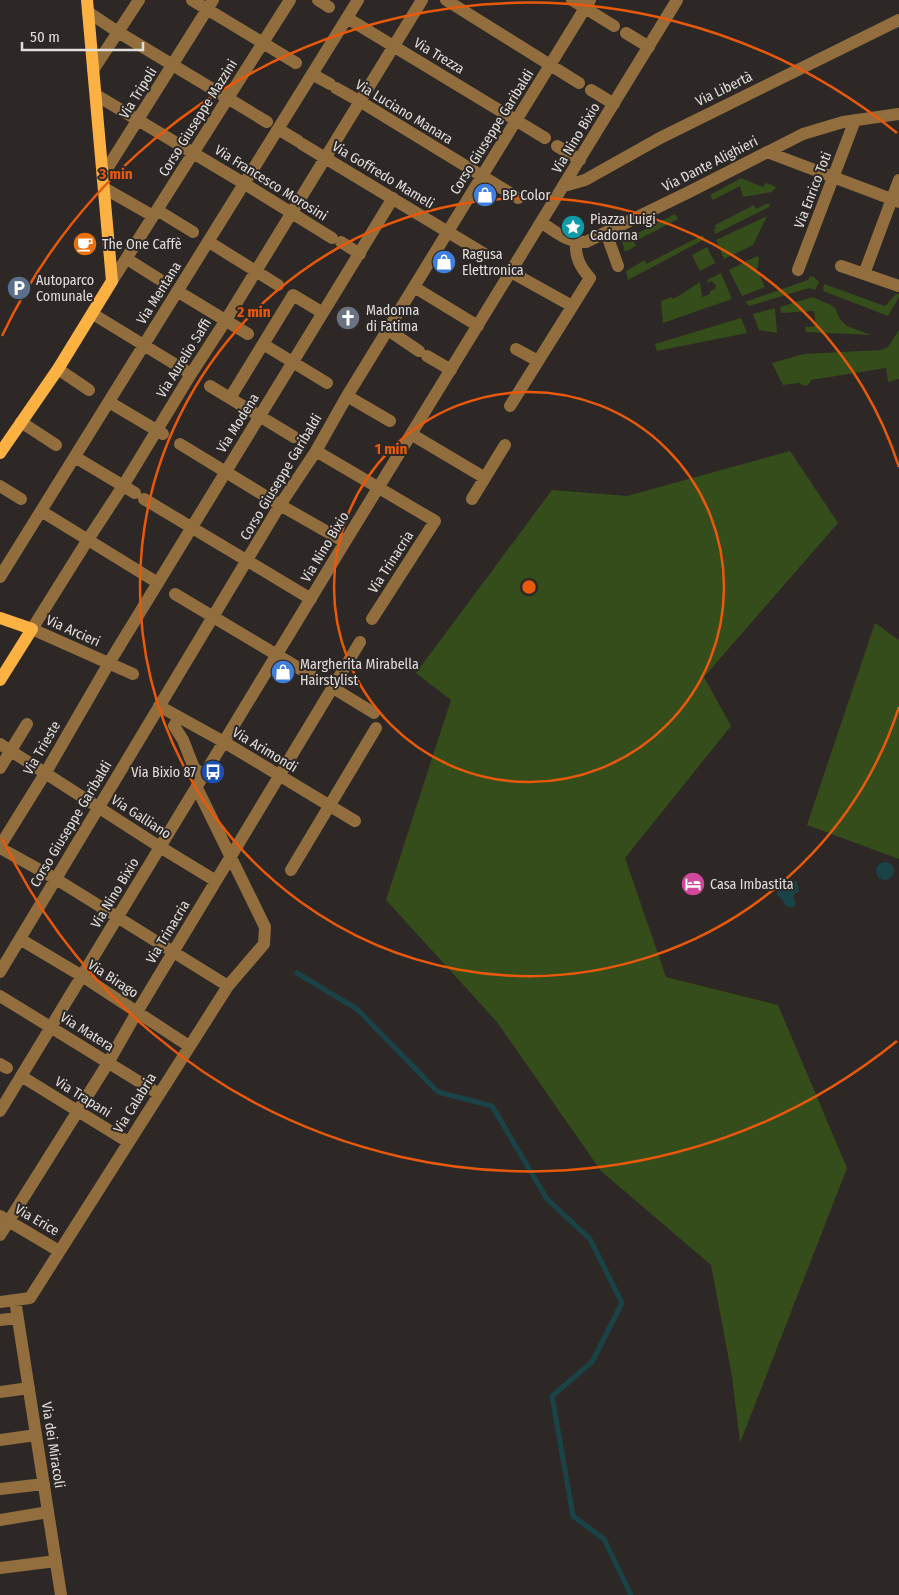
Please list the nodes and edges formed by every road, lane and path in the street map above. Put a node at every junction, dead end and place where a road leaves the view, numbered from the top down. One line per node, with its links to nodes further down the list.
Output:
1 (139, 0): 17 (street)
2 (192, 0): 11 (street)
3 (290, 0): 19 (street, Corso Giuseppe Mazzini)
4 (318, 0): 13 (street)
5 (358, 0): 14 (street, Via Mentana)
6 (422, 0): 20 (street, Via Aurelio Saffi)
7 (446, 0): 24 (street)
8 (572, 0): 10 (street)
9 (677, 0): 21 (street, Via Nino Bixio)
10 (588, 4): 16 (street); 24 (street, Corso Giuseppe Garibaldi)
11 (210, 5): 19 (street); 22 (street, Via Tripoli)
12 (88, 6): 17 (street); 25 (main road)
13 (329, 7)
14 (347, 18): 20 (street, Via Trezza); 26 (street, Via Mentana)
15 (899, 20): 50 (street, Via Libertà)
16 (614, 26)
17 (118, 32): 22 (street); 25 (street)
18 (626, 33): 21 (street)
19 (263, 43): 23 (street); 30 (street, Corso Giuseppe Mazzini)
20 (394, 46): 31 (street, Via Aurelio Saffi); 34 (street, Via Trezza)
21 (649, 47): 32 (street, Via Nino Bixio)
22 (173, 64): 30 (street); 36 (street, Via Tripoli)
23 (296, 64)
24 (550, 65): 27 (street); 34 (street, Corso Giuseppe Garibaldi)
25 (93, 70): 29 (main road)
26 (312, 74): 31 (street, Via Luciano Manara); 38 (street, Via Mentana)
27 (579, 83)
28 (591, 90): 32 (street)
29 (96, 95): 36 (street, Via Francesco Morosini); 48 (main road)
30 (228, 98): 37 (street); 42 (street, Corso Giuseppe Mazzini)
31 (361, 102): 43 (street, Via Aurelio Saffi); 45 (street, Via Luciano Manara)
32 (614, 104): 44 (street, Via Nino Bixio)
33 (899, 114): 35 (street, Via Dante Alighieri)
34 (516, 120): 39 (street, Via Trezza); 45 (street, Corso Giuseppe Garibaldi)
35 (855, 120): 41 (street, Via Dante Alighieri); 46 (street, Via Enrico Toti)
36 (138, 121): 42 (street, Via Francesco Morosini); 48 (street, Via Tripoli)
37 (267, 122)
38 (278, 129): 43 (street, Via Goffredo Mameli); 49 (street, Via Mentana)
39 (545, 138)
40 (557, 146): 44 (street)
41 (767, 152): 46 (street); 59 (street, Via Dante Alighieri)
42 (194, 153): 49 (street, Via Francesco Morosini); 55 (street, Corso Giuseppe Mazzini)
43 (326, 158): 51 (street, Via Goffredo Mameli); 54 (street, Via Aurelio Saffi)
44 (580, 160): 50 (street, Via Nino Bixio)
45 (482, 177): 52 (street, Via Luciano Manara); 58 (street, Corso Giuseppe Garibaldi)
46 (834, 177): 53 (street); 67 (street, Via Enrico Toti)
47 (899, 180): 53 (street)
48 (103, 181): 55 (street); 71 (main road)
49 (245, 184): 54 (street, Via Francesco Morosini); 60 (street, Via Mentana)
50 (564, 186): 56 (street, Via Nino Bixio)
51 (393, 198): 58 (street, Via Goffredo Mameli); 62 (street, Via Modena)
52 (518, 198)
53 (895, 201): 70 (street)
54 (292, 212): 62 (street, Via Francesco Morosini); 68 (street, Via Aurelio Saffi)
55 (155, 213): 57 (street); 64 (street, Corso Giuseppe Mazzini)
56 (542, 223): 61 (street); 69 (street, Via Nino Bixio)
57 (193, 232)
58 (448, 232): 63 (street, Via Goffredo Mameli); 75 (street, Corso Giuseppe Garibaldi)
59 (608, 232): 61 (street, Via Dante Alighieri); 65 (street)
60 (209, 242): 68 (street); 76 (street, Via Mentana)
61 (576, 242): 77 (street)
62 (360, 254): 78 (street, Via Modena)
63 (486, 255)
64 (127, 259): 71 (street, Corso Giuseppe Mazzini); 72 (street)
65 (618, 266)
66 (841, 266): 70 (street)
67 (798, 270)
68 (255, 271): 73 (street); 80 (street, Via Aurelio Saffi)
69 (511, 272): 77 (street); 81 (street, Via Nino Bixio)
70 (864, 274): 74 (street)
71 (112, 282): 79 (main road, Corso Giuseppe Mazzini)
72 (162, 282)
73 (278, 285)
74 (899, 286)
75 (414, 287): 81 (street); 82 (street, Corso Giuseppe Garibaldi)
76 (177, 290): 80 (street); 85 (street, Via Mentana)
77 (572, 306): 87 (street)
78 (323, 313): 84 (street); 88 (street, Via Modena)
79 (93, 314): 85 (street); 89 (main road, Corso Giuseppe Mazzini)
80 (226, 320): 83 (street); 91 (street, Via Aurelio Saffi)
81 (478, 326): 90 (street, Via Nino Bixio)
82 (388, 330): 90 (street); 95 (street, Corso Giuseppe Garibaldi)
83 (248, 334)
84 (263, 344): 88 (street); 96 (street)
85 (144, 345): 91 (street); 97 (street, Via Mentana)
86 (516, 348): 87 (street)
87 (538, 361): 98 (street)
88 (292, 362): 92 (street); 99 (street, Via Modena)
89 (58, 369): 94 (street); 100 (main road, Corso Giuseppe Mazzini)
90 (450, 370): 103 (street, Via Nino Bixio)
91 (190, 374): 102 (street, Via Aurelio Saffi)
92 (327, 383)
93 (210, 386): 96 (street)
94 (89, 390)
95 (347, 396): 101 (street); 108 (street, Corso Giuseppe Garibaldi)
96 (230, 398): 99 (street)
97 (109, 402): 102 (street); 110 (street, Via Mentana)
98 (510, 406)
99 (259, 416): 104 (street); 111 (street, Via Modena)
100 (21, 422): 106 (street); 109 (main road, Corso Giuseppe Mazzini)
101 (390, 422)
102 (161, 433): 114 (street, Via Aurelio Saffi)
103 (411, 434): 112 (street); 115 (street, Via Nino Bixio)
104 (294, 437)
105 (180, 444): 111 (street)
106 (56, 445)
107 (504, 445): 112 (street)
108 (316, 451): 115 (street); 118 (street, Corso Giuseppe Garibaldi)
109 (0, 453)
110 (75, 457): 114 (street); 119 (street, Via Mentana)
111 (226, 471): 118 (street); 120 (street, Via Modena)
112 (485, 478): 117 (street)
113 (0, 486): 116 (street)
114 (123, 486): 120 (street); 121 (street, Via Aurelio Saffi)
115 (379, 488): 122 (street, Via Nino Bixio); 130 (street, Via Trinacria)
116 (22, 499)
117 (472, 500)
118 (280, 505): 122 (street); 123 (street, Corso Giuseppe Garibaldi)
119 (40, 511): 121 (street); 124 (street, Via Mentana)
120 (192, 527): 123 (street); 125 (street, Via Modena)
121 (87, 540): 125 (street); 131 (street, Via Aurelio Saffi)
122 (345, 542): 127 (street, Via Nino Bixio)
123 (247, 561): 127 (street); 128 (street, Corso Giuseppe Garibaldi)
124 (0, 577)
125 (158, 583): 134 (street, Via Modena)
126 (175, 594): 128 (street)
127 (311, 598): 133 (street, Via Nino Bixio)
128 (214, 616): 133 (street); 139 (street, Corso Giuseppe Garibaldi)
129 (0, 618): 131 (main road, Via Arcieri)
130 (372, 619)
131 (32, 629): 134 (street, Via Arcieri); 137 (main road)
132 (360, 642): 138 (street, Via Trinacria)
133 (277, 655): 136 (street); 144 (street, Via Nino Bixio)
134 (109, 663): 135 (street, Via Arcieri); 147 (street, Via Trieste)
135 (133, 674)
136 (312, 676)
137 (0, 680)
138 (333, 688): 140 (street); 149 (street, Via Trinacria)
139 (159, 706): 141 (street, Via Arimondi); 152 (street, Corso Giuseppe Garibaldi)
140 (374, 713)
141 (179, 718): 144 (street, Via Arimondi); 148 (street)
142 (27, 724): 145 (street)
143 (376, 728): 151 (street)
144 (224, 742): 148 (street, Via Nino Bixio); 149 (street, Via Arimondi)
145 (5, 747): 146 (street); 147 (street, Via Galliano)
146 (0, 768)
147 (46, 772): 152 (street, Via Galliano); 154 (street, Via Trieste)
148 (204, 776): 150 (street, Via Nino Bixio)
149 (279, 776): 151 (street, Via Arimondi); 156 (street, Via Trinacria)
150 (197, 788): 155 (street, Via Nino Bixio); 156 (street)
151 (329, 806): 153 (street, Via Arimondi); 157 (street)
152 (99, 807): 155 (street, Via Galliano); 158 (street, Corso Giuseppe Garibaldi)
153 (355, 821)
154 (0, 847): 158 (street)
155 (160, 847): 159 (street, Via Galliano); 160 (street, Via Nino Bixio)
156 (230, 857): 159 (street, Via Trinacria); 166 (street, Via Calabria)
157 (291, 870)
158 (56, 879): 160 (street); 161 (street, Corso Giuseppe Garibaldi)
159 (216, 881): 162 (street, Via Trinacria)
160 (117, 917): 162 (street); 165 (street, Via Nino Bixio)
161 (20, 939): 163 (street, Corso Giuseppe Garibaldi); 165 (street, Via Birago)
162 (173, 953): 166 (street); 168 (street, Via Trinacria)
163 (4, 955): 164 (street, Corso Giuseppe Garibaldi)
164 (0, 972)
165 (82, 976): 168 (street, Via Birago); 169 (street, Via Nino Bixio)
166 (228, 986): 170 (street, Via Calabria)
167 (0, 996): 169 (street, Via Matera)
168 (137, 1012): 170 (street, Via Birago); 171 (street, Via Trinacria)
169 (51, 1027): 171 (street, Via Matera); 172 (street, Via Nino Bixio)
170 (189, 1046): 173 (street, Via Calabria)
171 (108, 1062): 173 (street, Via Matera); 175 (street, Via Trinacria)
172 (21, 1076): 174 (street, Via Nino Bixio); 175 (street, Via Trapani)
173 (159, 1094): 176 (street, Via Calabria)
174 (0, 1111)
175 (77, 1111): 176 (street, Via Trapani); 177 (street, Via Trinacria)
176 (128, 1142): 179 (street, Via Calabria)
177 (4, 1218): 178 (street, Via Trinacria); 179 (street, Via Erice)
178 (0, 1235)
179 (59, 1251): 180 (street, Via Calabria)
180 (15, 1300): 181 (street); 182 (street, Via dei Miracoli)
181 (0, 1302)
182 (17, 1318): 183 (street); 184 (street, Via dei Miracoli)
183 (0, 1320)
184 (29, 1388): 185 (street); 186 (street, Via dei Miracoli)
185 (0, 1392)
186 (36, 1435): 187 (street); 188 (street, Via dei Miracoli)
187 (0, 1440)
188 (44, 1484): 189 (street); 190 (street, Via dei Miracoli)
189 (0, 1489)
190 (48, 1512): 191 (street); 192 (street, Via dei Miracoli)
191 (0, 1520)
192 (56, 1560): 193 (street); 194 (street, Via dei Miracoli)
193 (0, 1568)
194 (61, 1595)

